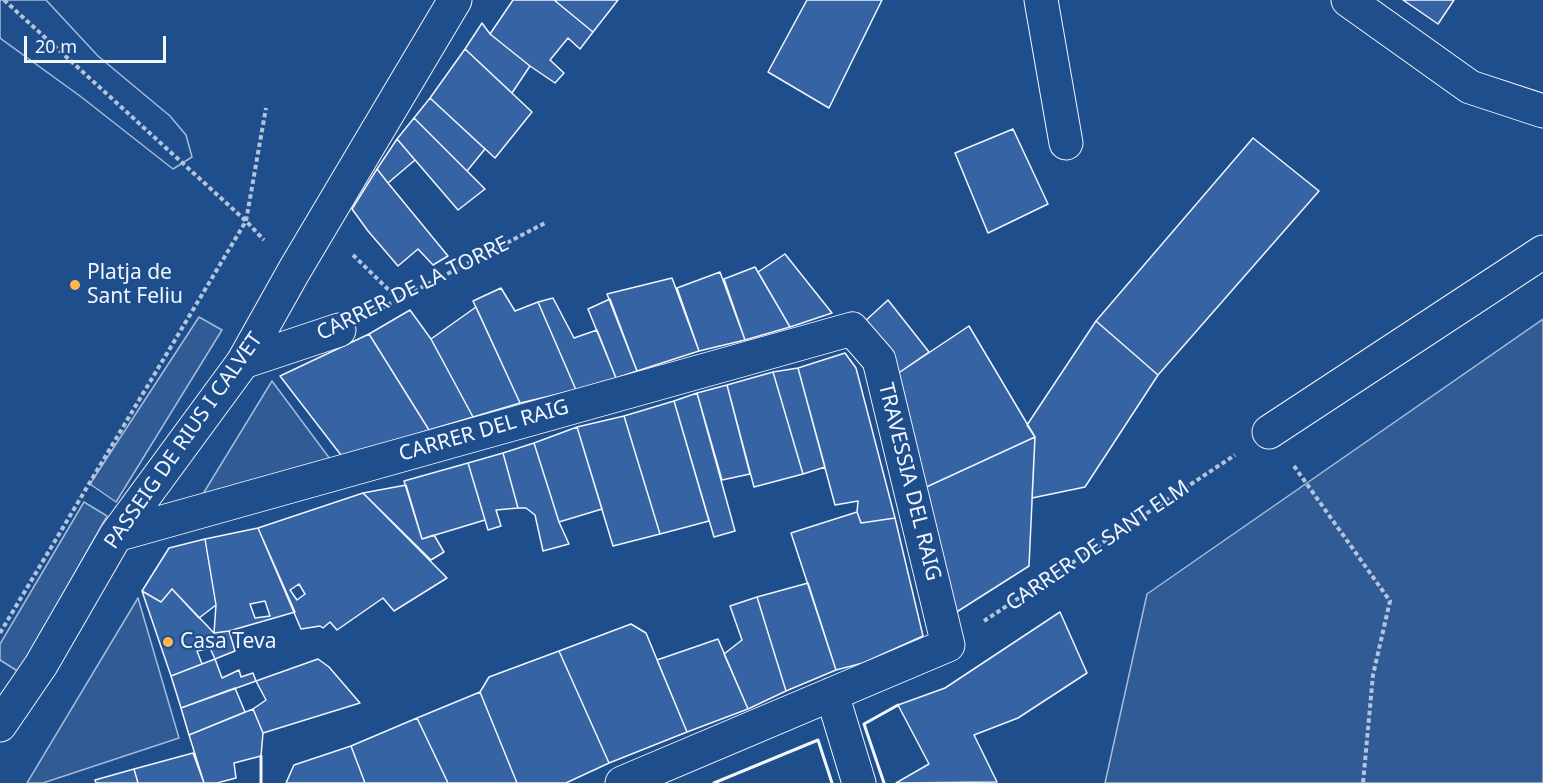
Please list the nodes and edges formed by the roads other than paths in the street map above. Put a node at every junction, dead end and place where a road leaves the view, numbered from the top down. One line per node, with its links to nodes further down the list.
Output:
1 (455, 0): 9 (street, PASSEIG DE RIUS I CALVET)
2 (1041, 0): 5 (street)
3 (1348, 0): 4 (street)
4 (1543, 111)
5 (1066, 143)
6 (1543, 252): 10 (street)
7 (852, 329): 11 (street, CARRER DEL RAIG); 12 (street, TRAVESSIA DEL RAIG)
8 (339, 330): 9 (street, CARRER DE LA TORRE)
9 (243, 362): 11 (street, PASSEIG DE RIUS I CALVET)
10 (1269, 432)
11 (116, 535): 13 (street, PASSEIG DE RIUS I CALVET)
12 (832, 694): 14 (street); 15 (street)
13 (0, 725)
14 (622, 783)
15 (859, 783)

